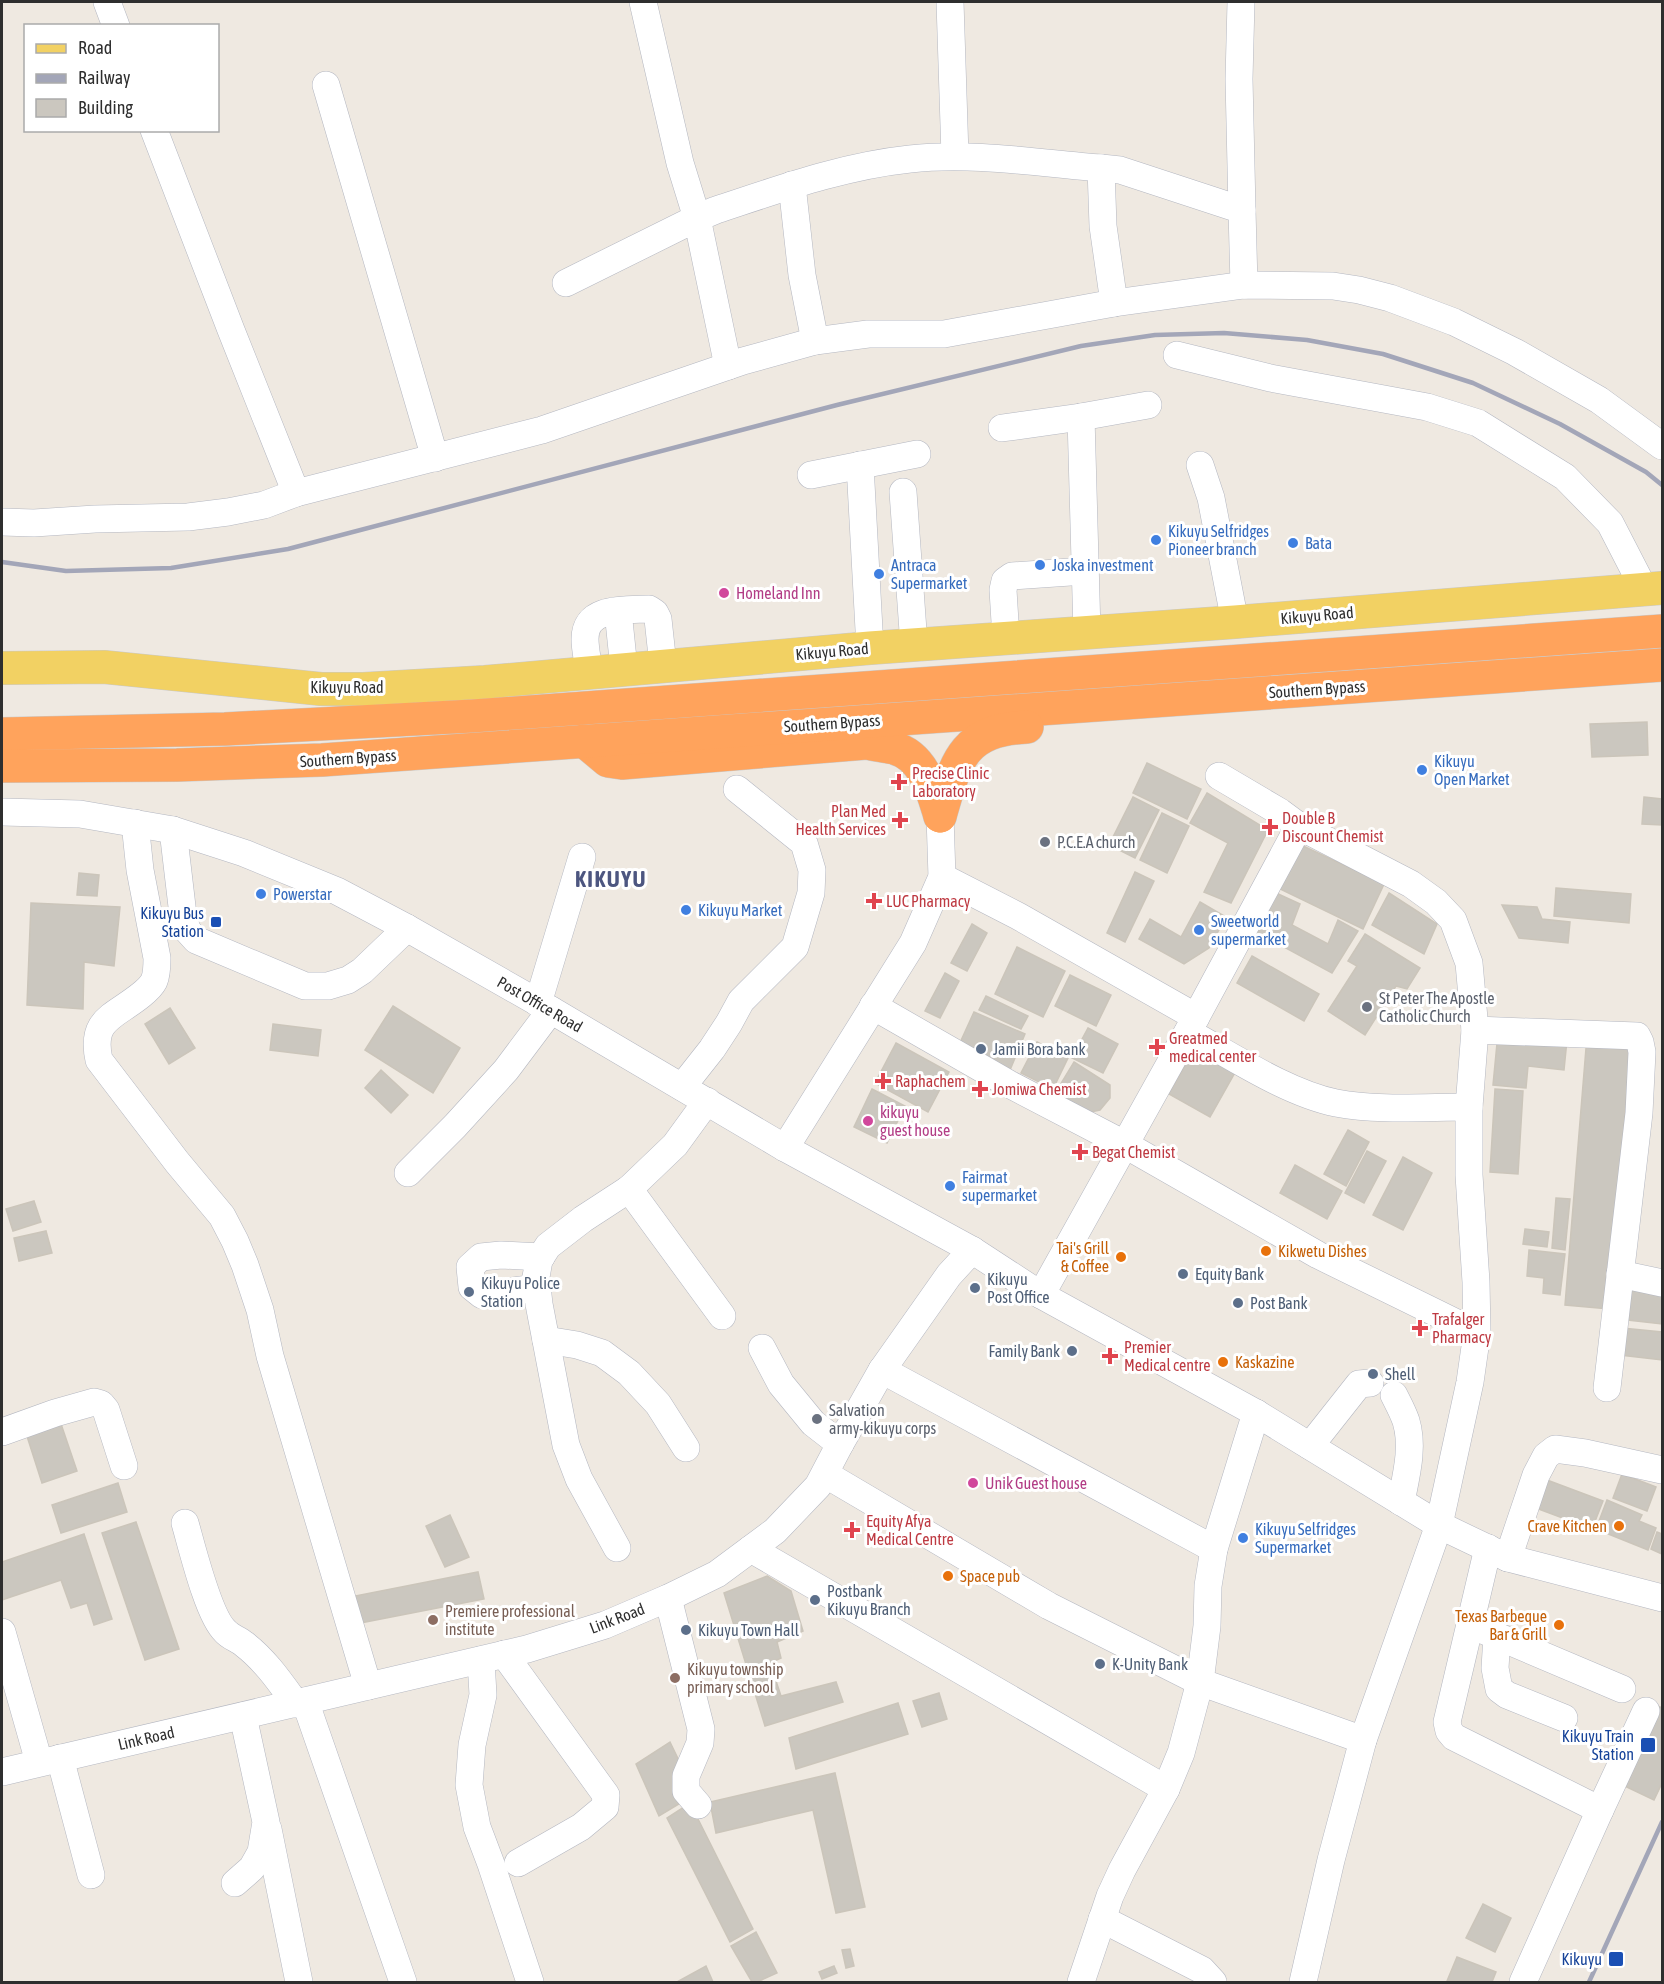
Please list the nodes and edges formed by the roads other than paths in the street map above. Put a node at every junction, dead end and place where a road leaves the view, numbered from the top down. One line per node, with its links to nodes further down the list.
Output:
1 (107, 2): 5 (street)
2 (643, 2): 12 (street)
3 (950, 2): 8 (street)
4 (1240, 2): 11 (street)
5 (115, 24)
6 (326, 85): 24 (street)
7 (155, 132): 29 (street)
8 (955, 156): 9 (street); 10 (street)
9 (1101, 168): 11 (street); 15 (street)
10 (792, 185): 12 (street); 16 (street)
11 (1242, 210): 14 (street)
12 (697, 218): 13 (street); 18 (street)
13 (566, 283)
14 (1244, 285): 15 (street); 22 (street)
15 (1114, 303): 16 (street)
16 (814, 341): 18 (street)
17 (1177, 355): 32 (street)
18 (728, 366): 24 (street)
19 (1148, 405): 20 (street)
20 (1081, 417): 21 (street); 31 (street)
21 (1002, 428)
22 (1662, 446)
23 (917, 454): 25 (street)
24 (435, 458): 29 (street)
25 (860, 465): 27 (street); 33 (street)
26 (1200, 465): 36 (street)
27 (811, 475)
28 (903, 492): 34 (street)
29 (296, 493): 30 (street)
30 (2, 522)
31 (1084, 571): 38 (street); 39 (street)
32 (1653, 588): 36 (main road, Kikuyu Road)
33 (867, 595): 34 (street); 41 (street)
34 (911, 597): 40 (street)
35 (618, 611): 42 (street); 45 (street); 46 (street)
36 (1235, 622): 38 (main road, Kikuyu Road)
37 (1662, 631): 48 (highway, Southern Bypass)
38 (1087, 632): 39 (main road, Kikuyu Road)
39 (1006, 638): 40 (main road, Kikuyu Road)
40 (914, 645): 41 (main road, Kikuyu Road)
41 (870, 648): 42 (main road, Kikuyu Road)
42 (663, 665): 45 (main road, Kikuyu Road)
43 (1662, 665): 47 (highway, Southern Bypass)
44 (2, 668): 46 (main road, Kikuyu Road)
45 (624, 669): 46 (main road, Kikuyu Road)
46 (589, 672)
47 (1214, 697): 49 (highway, Southern Bypass); 54 (highway)
48 (2, 734)
49 (584, 741): 50 (highway, Southern Bypass); 54 (highway)
50 (2, 766)
51 (1219, 776): 56 (street)
52 (737, 789): 65 (street)
53 (2, 812): 55 (street, Post Office Road)
54 (940, 816): 59 (street)
55 (135, 823): 57 (street, Post Office Road); 109 (street)
56 (1299, 826): 63 (street); 64 (street)
57 (173, 830): 60 (street, Post Office Road); 60 (street)
58 (582, 857): 61 (street)
59 (942, 877): 62 (street); 63 (street)
60 (407, 928): 61 (street, Post Office Road)
61 (545, 1006): 65 (street, Post Office Road); 71 (street)
62 (873, 1006): 69 (street); 70 (street)
63 (1192, 1024): 67 (street); 69 (street)
64 (1475, 1030): 67 (street); 68 (street)
65 (682, 1087): 66 (street, Post Office Road)
66 (707, 1101): 70 (street, Post Office Road); 72 (street)
67 (1469, 1107): 80 (street)
68 (1651, 1114): 75 (street)
69 (1124, 1144): 78 (street); 80 (street)
70 (785, 1148): 73 (street, Post Office Road)
71 (408, 1173)
72 (629, 1189): 74 (street); 79 (street)
73 (972, 1250): 78 (street, Post Office Road); 83 (street, Link Road)
74 (541, 1257): 77 (street); 77 (street)
75 (1620, 1274): 76 (street); 85 (street)
76 (1662, 1283)
77 (537, 1288): 81 (street)
78 (1041, 1295): 87 (street, Post Office Road)
79 (722, 1316)
80 (1477, 1333): 97 (street)
81 (546, 1340): 91 (street); 98 (street)
82 (762, 1348): 89 (street)
83 (882, 1371): 89 (street, Link Road); 100 (street)
84 (1370, 1383): 90 (street)
85 (1606, 1388)
86 (1394, 1395): 95 (street)
87 (1256, 1413): 90 (street, Post Office Road); 100 (street)
88 (2, 1432): 92 (street)
89 (840, 1444): 94 (street, Link Road)
90 (1310, 1446): 95 (street, Post Office Road)
91 (686, 1448)
92 (124, 1466)
93 (1662, 1470): 101 (street)
94 (825, 1474): 99 (street, Link Road); 108 (street)
95 (1401, 1502): 97 (street, Post Office Road)
96 (185, 1522): 111 (street)
97 (1438, 1525): 101 (street, Post Office Road); 115 (street)
98 (617, 1548)
99 (751, 1549): 102 (street, Link Road); 118 (street)
100 (1214, 1549): 108 (street)
101 (1498, 1553): 103 (street, Post Office Road); 104 (street)
102 (668, 1598): 107 (street, Link Road); 119 (street)
103 (1662, 1598)
104 (1471, 1625): 106 (street); 120 (street)
105 (2, 1632): 116 (street)
106 (1497, 1636): 110 (street); 114 (street)
107 (493, 1657): 109 (street, Link Road); 122 (street); 128 (street)
108 (1200, 1682): 115 (street); 118 (street)
109 (368, 1686): 111 (street, Link Road)
110 (1622, 1689)
111 (300, 1702): 113 (street, Link Road); 127 (street)
112 (1646, 1711): 120 (street)
113 (243, 1716): 116 (street, Link Road); 121 (street)
114 (1564, 1718)
115 (1363, 1740): 131 (street)
116 (50, 1760): 117 (street, Link Road); 123 (street)
117 (2, 1772)
118 (1166, 1789): 125 (street)
119 (698, 1805)
120 (1600, 1810): 132 (street)
121 (266, 1822): 124 (street); 126 (street)
122 (518, 1863)
123 (91, 1875)
124 (235, 1883)
125 (1102, 1919): 129 (street); 130 (street)
126 (299, 1983)
127 (403, 1983)
128 (530, 1983)
129 (1081, 1983)
130 (1213, 1983)
131 (1303, 1983)
132 (1523, 1983)

